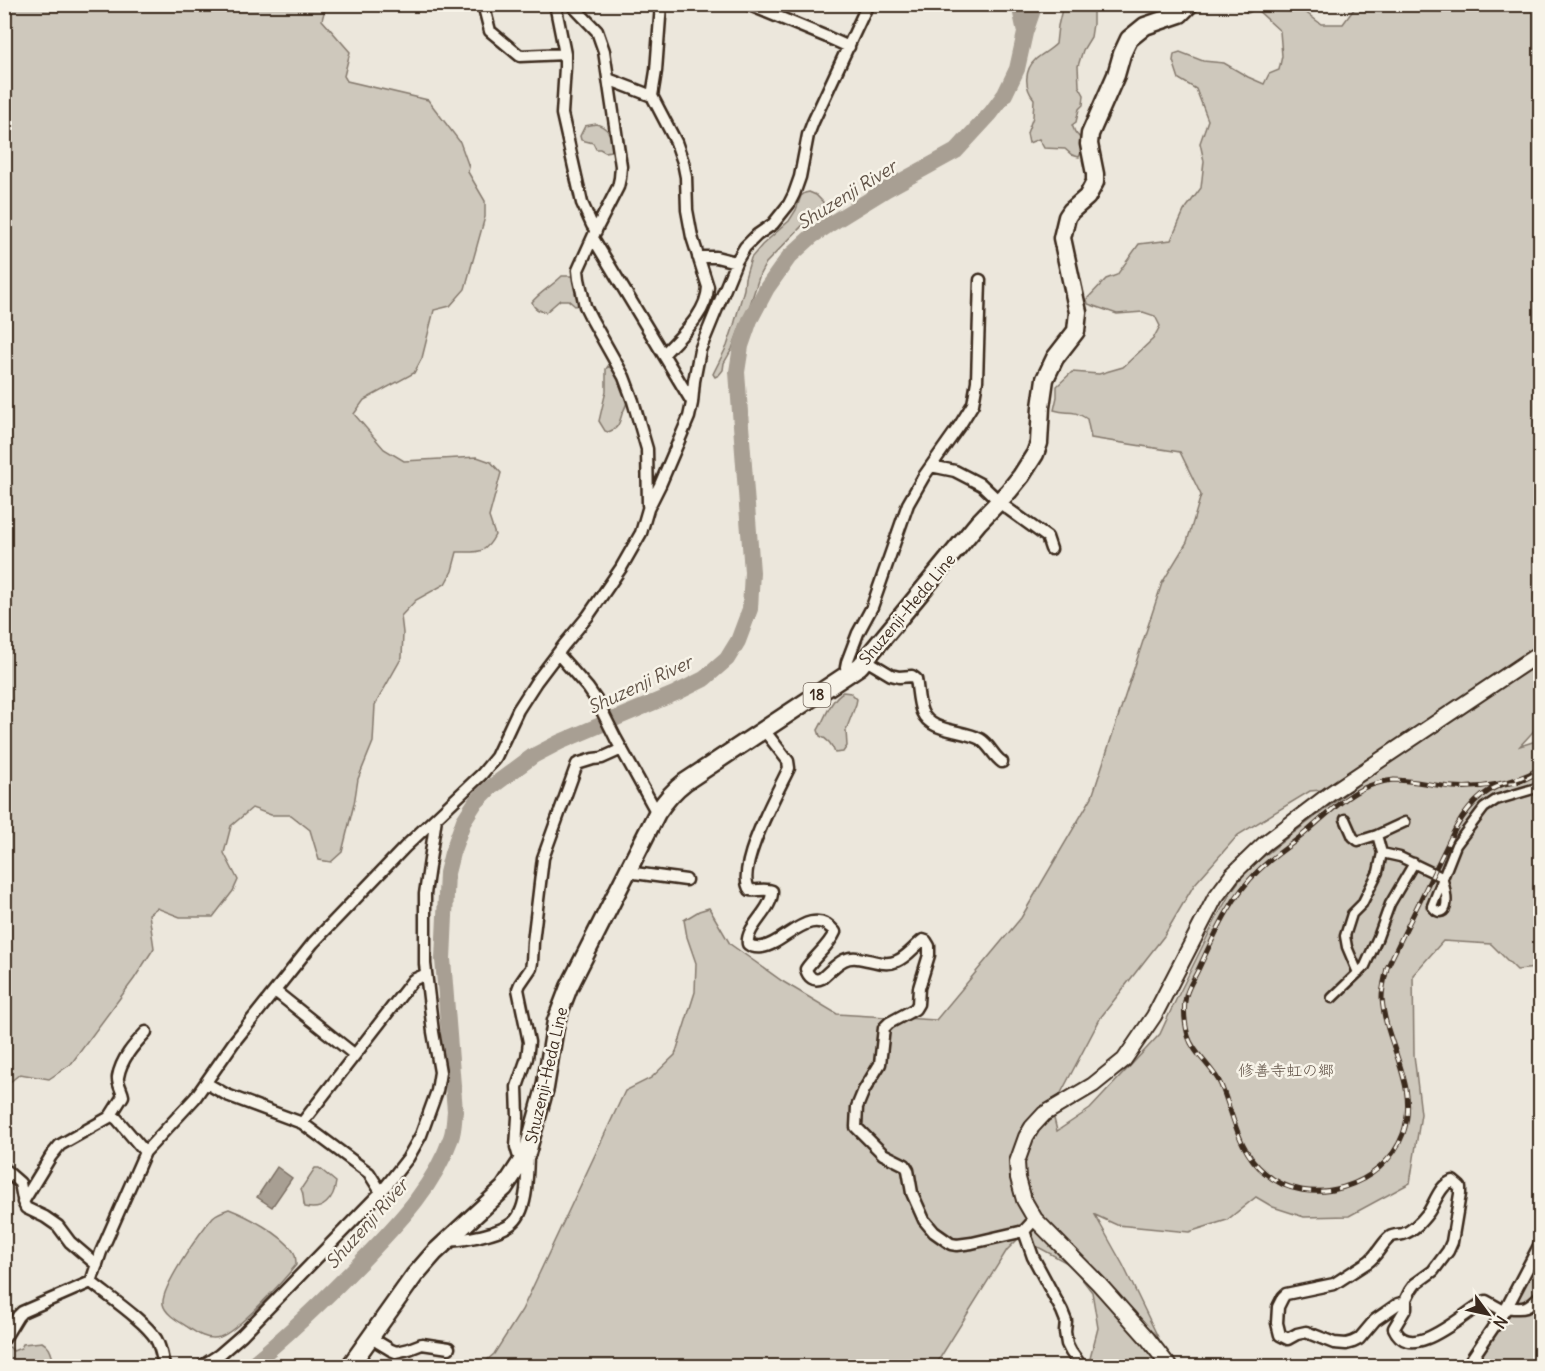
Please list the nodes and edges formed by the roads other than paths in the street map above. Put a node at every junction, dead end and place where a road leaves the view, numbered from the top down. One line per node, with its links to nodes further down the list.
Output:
1 (498, 4): 8 (street)
2 (555, 4): 10 (street)
3 (571, 4): 11 (street)
4 (661, 4): 12 (street)
5 (747, 4): 9 (street)
6 (868, 4): 9 (street)
7 (1190, 4): 20 (main road, Shuzenji-Heda Line / 18)
8 (483, 6): 10 (street)
9 (849, 47): 15 (street)
10 (565, 54): 13 (street)
11 (608, 79): 12 (street); 13 (street)
12 (652, 96): 14 (street)
13 (594, 234): 17 (street); 21 (street)
14 (698, 257): 15 (street); 17 (street)
15 (736, 262): 18 (street)
16 (980, 280): 19 (street)
17 (664, 354): 18 (street)
18 (692, 403): 21 (street)
19 (931, 466): 20 (street); 26 (street)
20 (999, 501): 22 (street); 25 (main road, Shuzenji-Heda Line / 18)
21 (648, 508): 24 (street)
22 (1051, 549)
23 (1540, 653): 54 (street)
24 (558, 654): 28 (street); 32 (street)
25 (866, 660): 26 (main road, Shuzenji-Heda Line / 18); 29 (street)
26 (849, 674): 27 (main road, Shuzenji-Heda Line / 18)
27 (764, 730): 31 (main road, Shuzenji-Heda Line / 18); 55 (street)
28 (619, 744): 31 (street); 50 (street)
29 (1002, 762)
30 (1540, 788): 37 (street)
31 (657, 813): 38 (main road, Shuzenji-Heda Line / 18)
32 (436, 818): 41 (street); 42 (street)
33 (1345, 819): 35 (street)
34 (1406, 822): 35 (street)
35 (1377, 835): 36 (street)
36 (1382, 853): 37 (street); 40 (street)
37 (1414, 863): 40 (street)
38 (627, 872): 39 (street); 50 (main road, Shuzenji-Heda Line / 18)
39 (686, 880)
40 (1358, 973): 43 (street)
41 (426, 974): 45 (street); 52 (street)
42 (275, 991): 45 (street); 46 (street)
43 (1332, 998)
44 (146, 1032): 47 (street)
45 (355, 1055): 48 (street)
46 (207, 1083): 48 (street); 49 (street)
47 (111, 1115): 49 (street); 53 (street)
48 (302, 1123): 52 (street)
49 (145, 1152): 58 (street)
50 (526, 1154): 56 (main road, Shuzenji-Heda Line / 18); 56 (street)
51 (4, 1169): 53 (street)
52 (381, 1192): 67 (street)
53 (23, 1202): 58 (street)
54 (1035, 1219): 55 (street); 70 (street)
55 (1024, 1231): 69 (street)
56 (447, 1240): 63 (main road, Shuzenji-Heda Line / 18)
57 (1540, 1244): 62 (street)
58 (97, 1265): 59 (street)
59 (91, 1282): 64 (street); 66 (street)
60 (1540, 1296): 62 (street)
61 (1406, 1302): 61 (street); 62 (street)
62 (1506, 1309): 71 (street)
63 (371, 1338): 65 (street); 68 (main road, Shuzenji-Heda Line / 18)
64 (4, 1339)
65 (449, 1348)
66 (164, 1366)
67 (202, 1366)
68 (350, 1366)
69 (1081, 1366)
70 (1169, 1366)
71 (1467, 1366)

